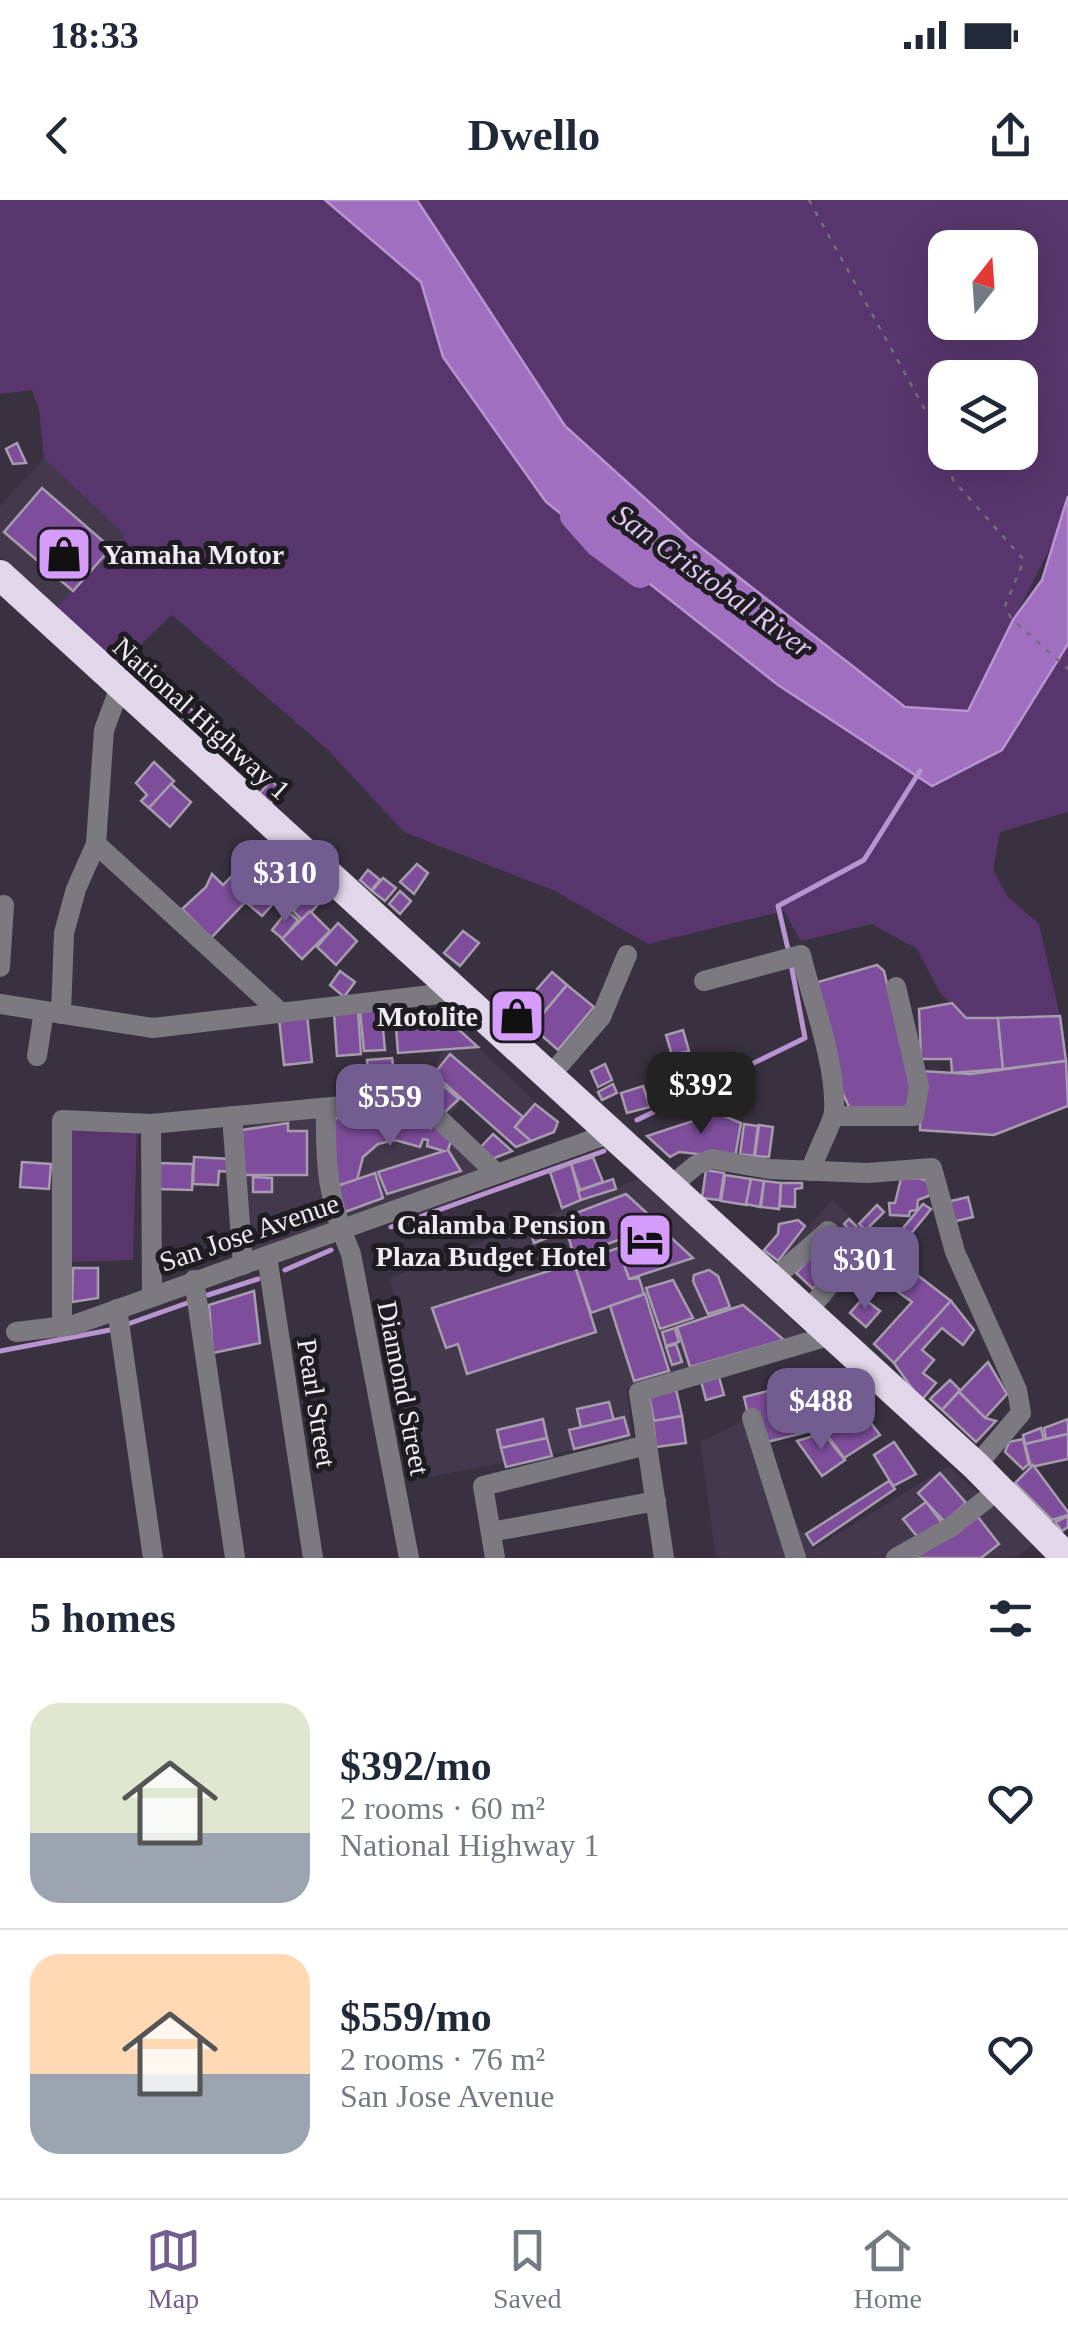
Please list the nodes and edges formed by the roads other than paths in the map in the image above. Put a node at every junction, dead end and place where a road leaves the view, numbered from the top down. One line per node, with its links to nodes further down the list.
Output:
1 (0, 575): 2 (highway, National Highway 1)
2 (120, 688): 3 (street); 9 (highway, National Highway 1)
3 (96, 844): 11 (street); 12 (street)
4 (4, 905): 6 (street)
5 (627, 956): 14 (street)
6 (0, 967)
7 (704, 982): 17 (street)
8 (896, 988): 17 (street)
9 (456, 992): 12 (street); 14 (highway, National Highway 1)
10 (0, 1004): 11 (street)
11 (53, 1012): 12 (street); 13 (street)
12 (281, 1013)
13 (37, 1056)
14 (549, 1077): 19 (highway, National Highway 1)
15 (326, 1109): 16 (street); 20 (street); 25 (street, Diamond Street)
16 (232, 1116): 18 (street); 27 (street)
17 (834, 1116): 22 (street)
18 (151, 1124): 30 (street); 33 (street)
19 (610, 1133): 21 (street, San Jose Avenue); 24 (highway, National Highway 1)
20 (468, 1144): 21 (street); 23 (street)
21 (494, 1171): 23 (street, San Jose Avenue)
22 (810, 1171): 24 (street); 38 (street)
23 (471, 1179): 25 (street, San Jose Avenue)
24 (670, 1187): 29 (highway, National Highway 1)
25 (341, 1230): 26 (street, San Jose Avenue); 45 (street, Diamond Street)
26 (267, 1256): 27 (street, San Jose Avenue); 44 (street, Pearl Street)
27 (243, 1264): 28 (street, San Jose Avenue)
28 (194, 1280): 30 (street, San Jose Avenue); 43 (street)
29 (772, 1280): 32 (highway, National Highway 1); 32 (street)
30 (152, 1296): 31 (street, San Jose Avenue)
31 (117, 1309): 33 (street, San Jose Avenue); 42 (street)
32 (806, 1312): 35 (highway, National Highway 1)
33 (62, 1327): 34 (street, San Jose Avenue)
34 (16, 1332)
35 (832, 1335): 37 (street); 38 (highway, National Highway 1)
36 (752, 1418): 48 (street)
37 (647, 1446): 40 (street); 41 (street)
38 (976, 1466): 39 (highway, National Highway 1)
39 (999, 1489): 49 (street); 50 (highway, National Highway 1)
40 (656, 1502): 41 (street); 47 (street)
41 (491, 1532): 46 (street)
42 (153, 1558)
43 (234, 1558)
44 (313, 1558)
45 (409, 1558)
46 (495, 1558)
47 (664, 1558)
48 (796, 1558)
49 (896, 1558)
50 (1067, 1558)

